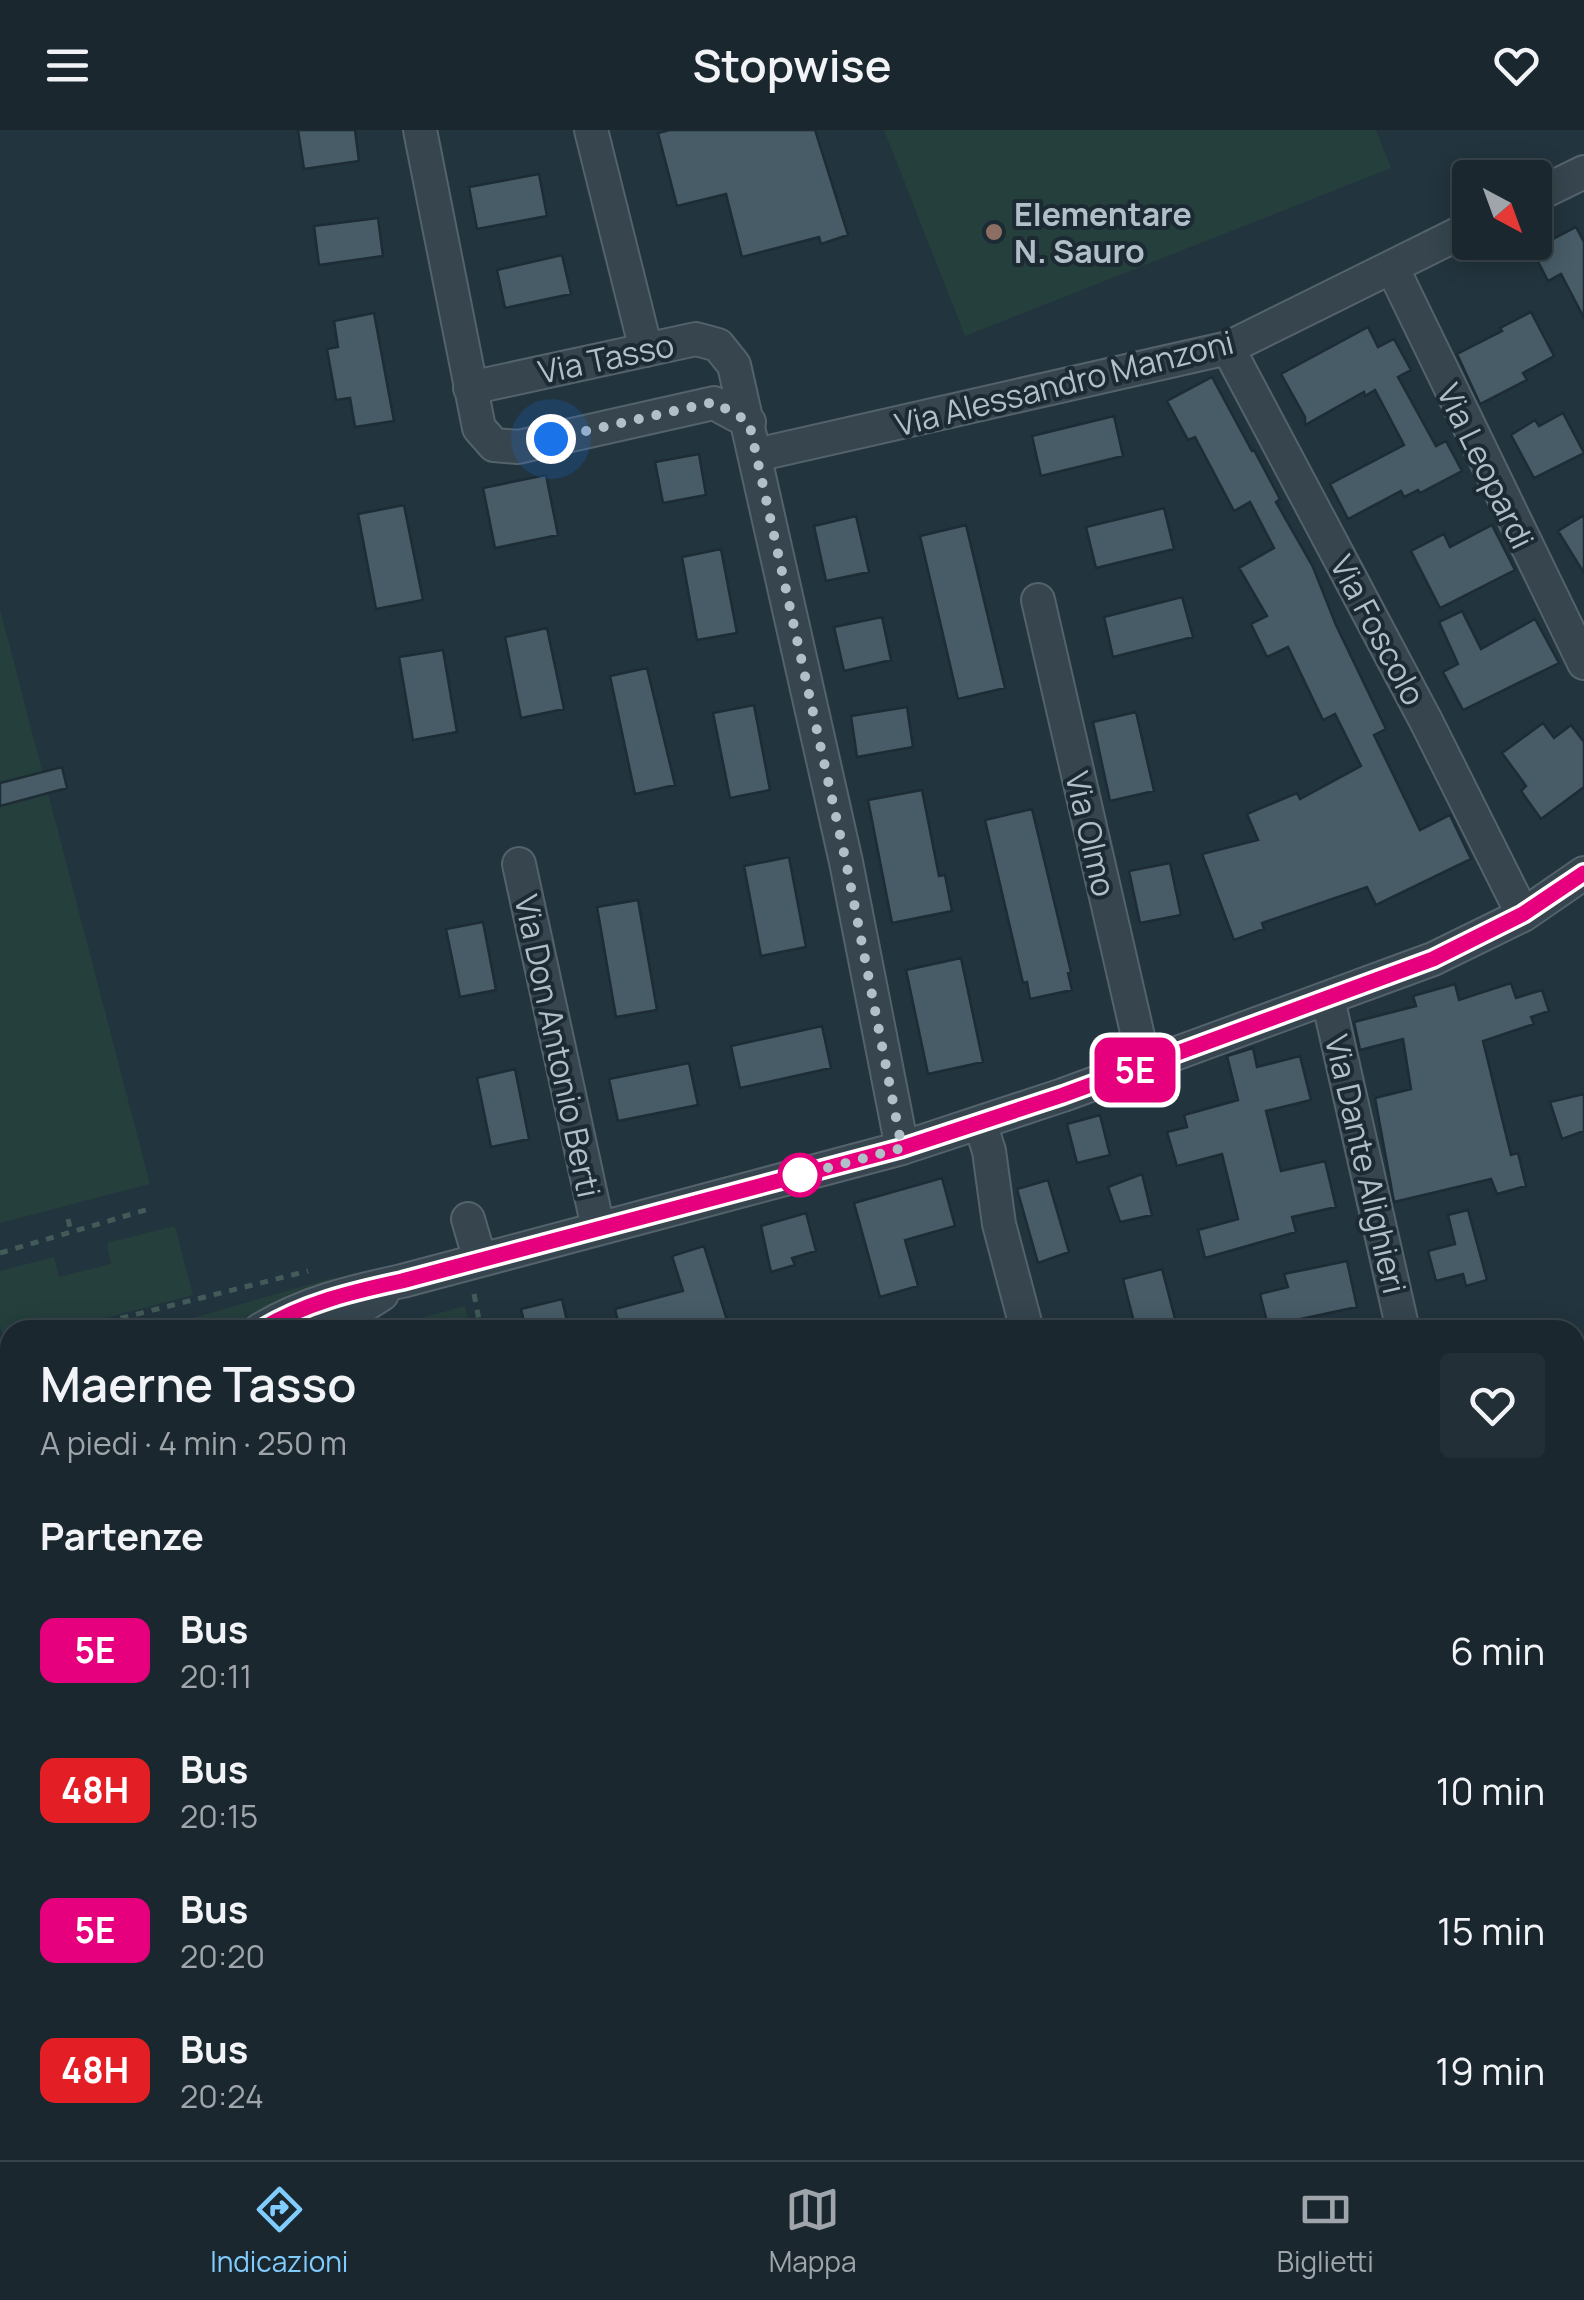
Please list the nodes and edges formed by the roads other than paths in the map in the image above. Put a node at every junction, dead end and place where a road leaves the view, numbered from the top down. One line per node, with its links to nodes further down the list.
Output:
1 (420, 130): 9 (street, Via Tasso)
2 (592, 130): 8 (street)
3 (1584, 172): 4 (street)
4 (1552, 188)
5 (1452, 237): 6 (street, Via Alessandro Manzoni)
6 (1392, 267): 7 (street, Via Alessandro Manzoni); 13 (street, Via Leopardi)
7 (1228, 348): 11 (street, Via Alessandro Manzoni); 16 (street, Via Foscolo)
8 (646, 350): 9 (street, Via Tasso); 10 (street, Via Tasso)
9 (470, 388): 10 (street, Via Tasso)
10 (749, 422): 11 (street, Via Tasso)
11 (756, 456): 20 (street, Via Tasso)
12 (1038, 600): 18 (street, Via Olmo)
13 (1584, 663)
14 (518, 864): 22 (street, Via Don Antonio Berti)
15 (1584, 873): 16 (street)
16 (1523, 914): 17 (street)
17 (1328, 999): 18 (street); 28 (street, Via Dante Alighieri)
18 (1145, 1066): 19 (street)
19 (980, 1122): 20 (street); 27 (street)
20 (902, 1148): 22 (street)
21 (468, 1218): 23 (street)
22 (598, 1228): 23 (street)
23 (477, 1276): 24 (street)
24 (402, 1281): 25 (street); 26 (street)
25 (352, 1318)
26 (283, 1320)
27 (1025, 1320)
28 (1401, 1320)

